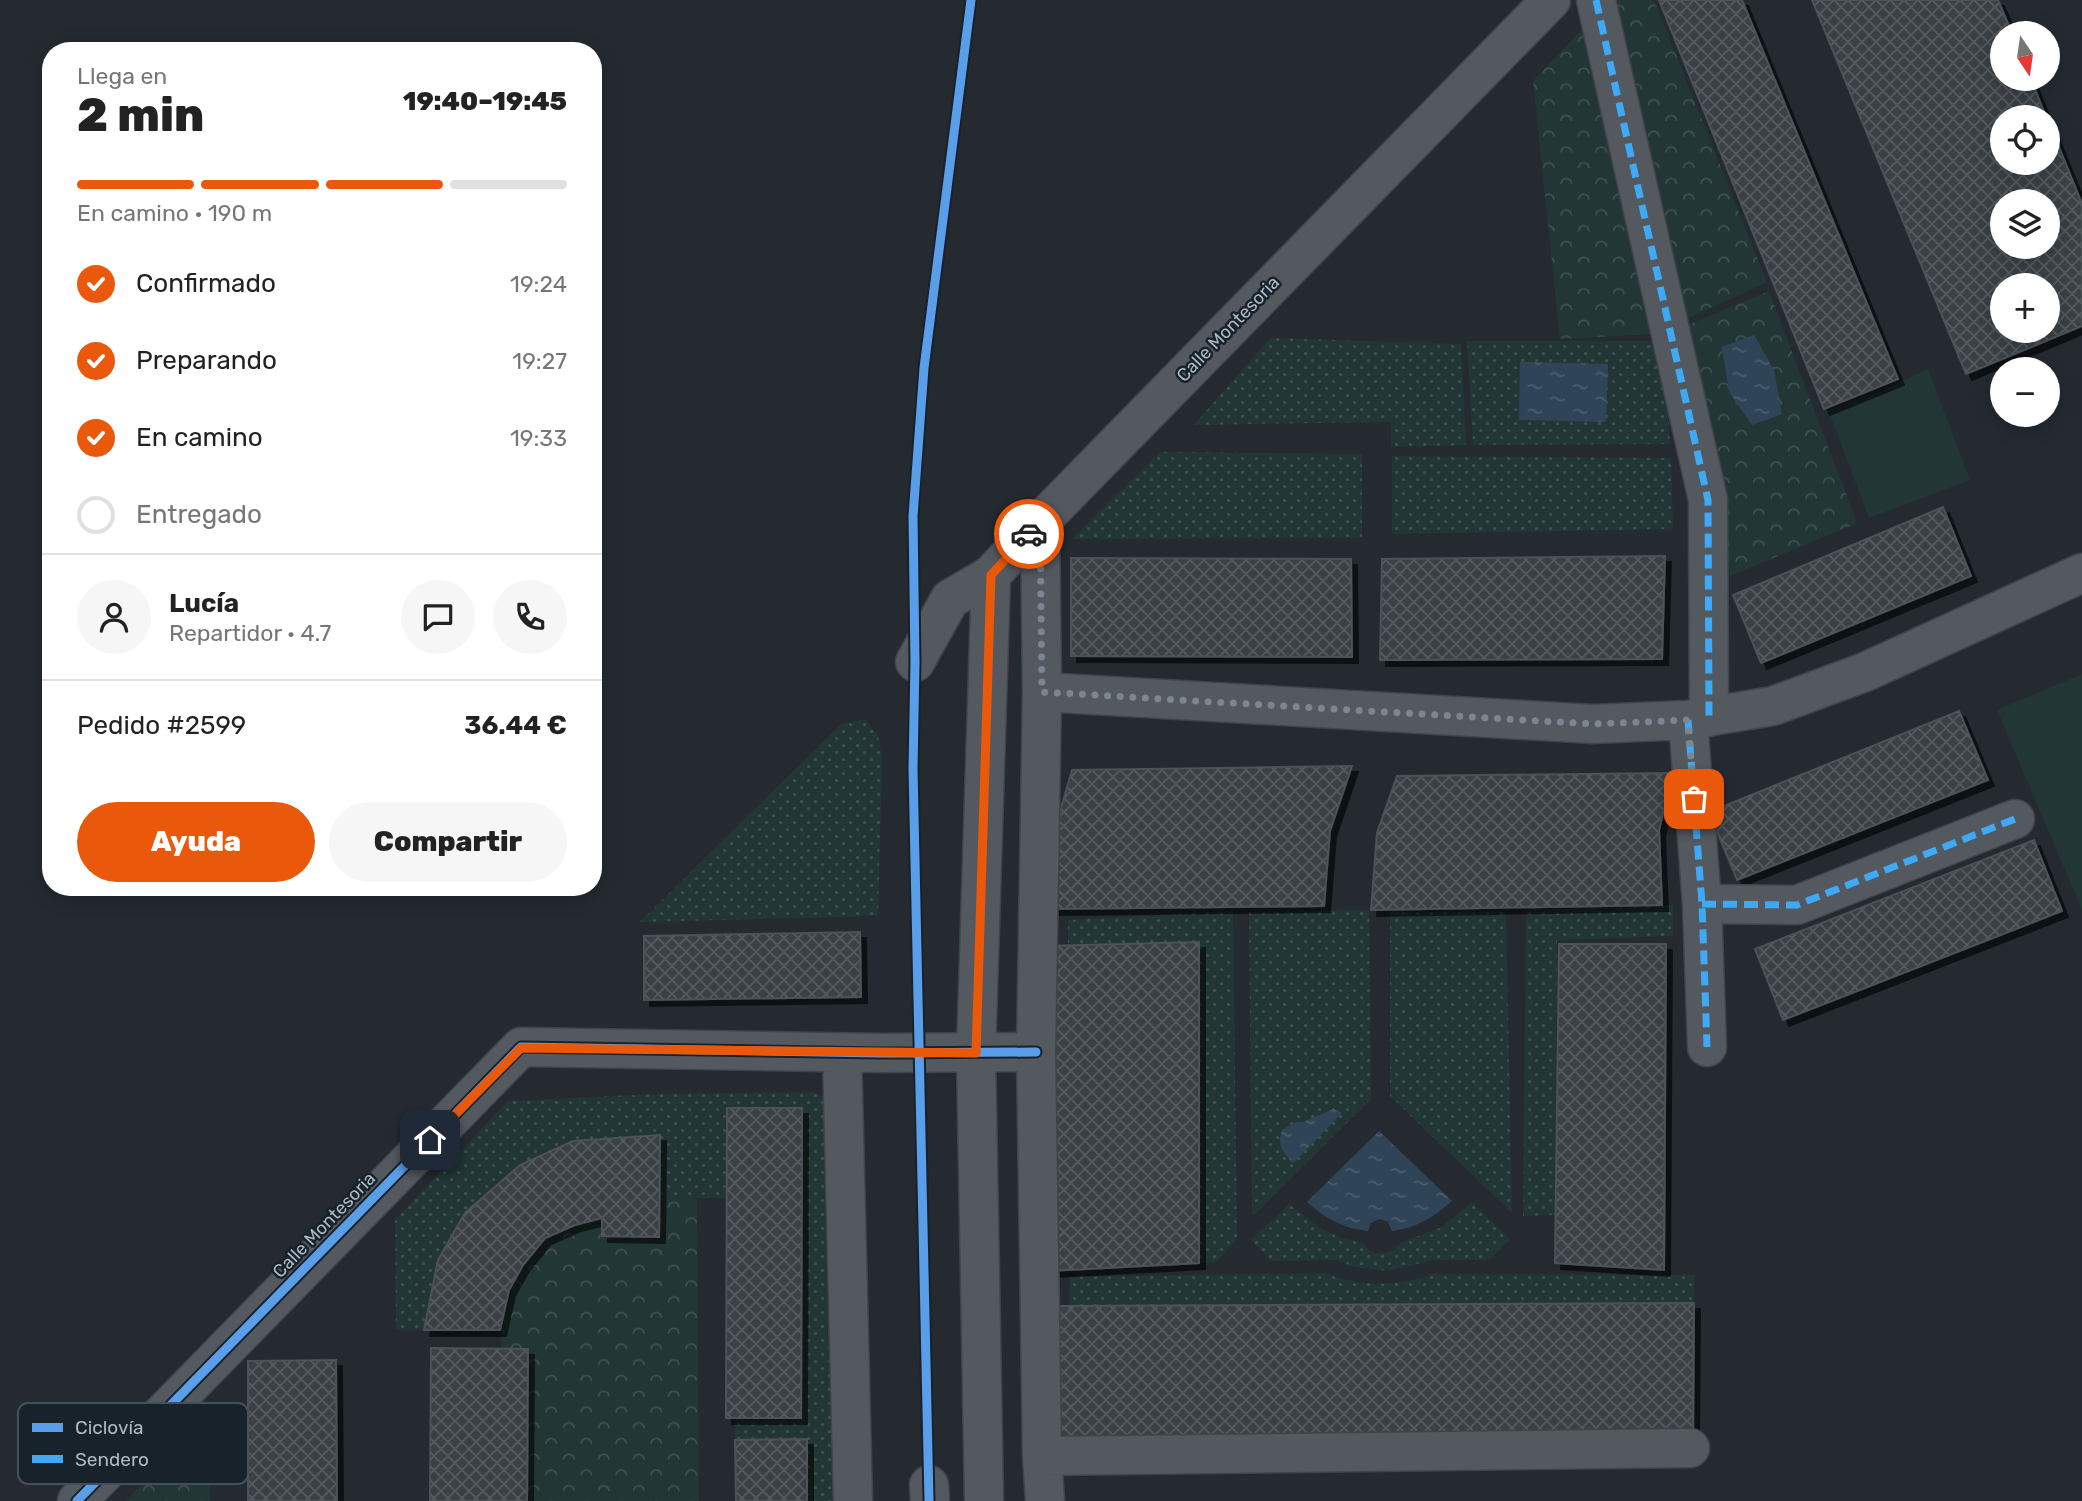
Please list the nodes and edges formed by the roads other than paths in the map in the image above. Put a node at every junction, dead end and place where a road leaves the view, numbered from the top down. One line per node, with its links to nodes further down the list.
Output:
1 (1551, 0): 3 (street, Calle Montesoria)
2 (1596, 0): 8 (street)
3 (1040, 522): 5 (street, Calle Montesoria); 7 (street)
4 (2082, 573): 8 (street)
5 (991, 575): 6 (street, Calle Montesoria); 14 (street)
6 (915, 662)
7 (1042, 692): 8 (street); 12 (street)
8 (1698, 718): 10 (street)
9 (2015, 819): 10 (street)
10 (1702, 904): 11 (street)
11 (1707, 1047)
12 (1036, 1052): 14 (street, Calle Montesoria); 17 (street)
13 (842, 1053): 14 (street, Calle Montesoria); 15 (street, Calle Montesoria); 20 (street)
14 (976, 1053): 21 (street)
15 (172, 1403)
16 (1690, 1448): 17 (street)
17 (1042, 1456): 22 (street)
18 (93, 1484): 19 (street, Calle Montesoria)
19 (76, 1501)
20 (853, 1501)
21 (984, 1501)
22 (1045, 1501)

